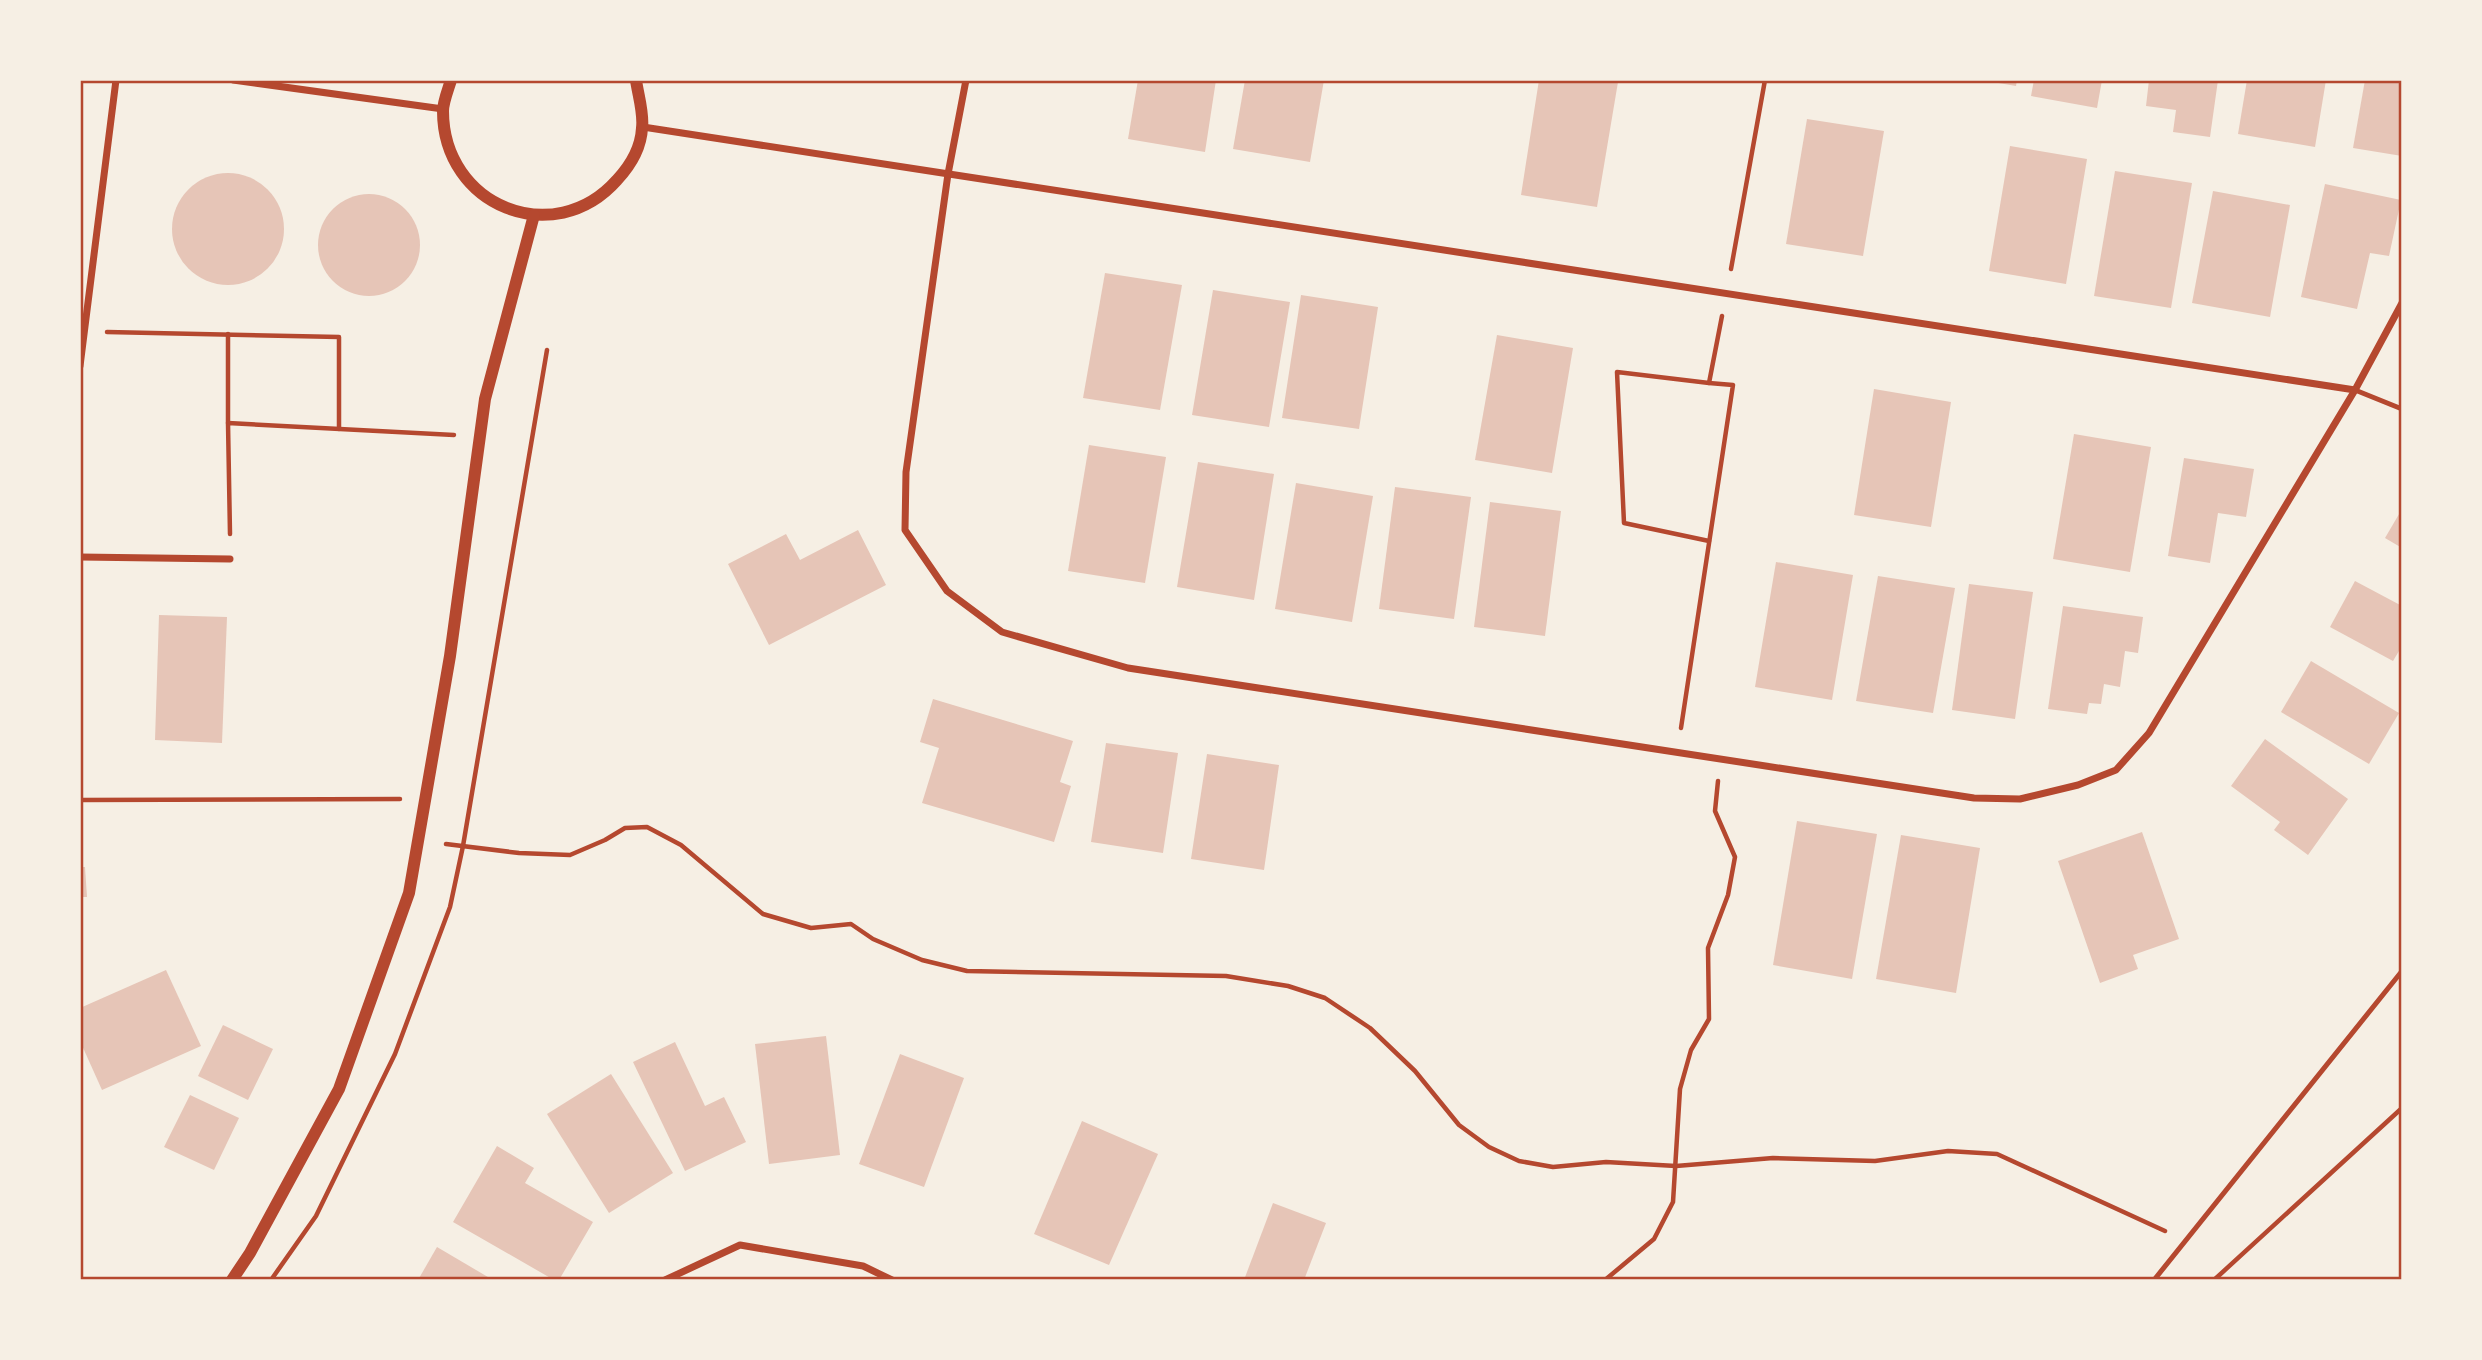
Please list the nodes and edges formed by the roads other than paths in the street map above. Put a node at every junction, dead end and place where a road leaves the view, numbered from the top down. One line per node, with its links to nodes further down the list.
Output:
1 (116, 80): 11 (street)
2 (233, 80): 6 (street)
3 (451, 80): 6 (street)
4 (636, 80): 7 (street)
5 (967, 80): 8 (street)
6 (443, 109): 9 (street)
7 (643, 127): 8 (street); 9 (street)
8 (948, 174): 12 (street); 12 (street)
9 (534, 215): 17 (street)
10 (2402, 303): 12 (street)
11 (80, 366)
12 (2355, 390): 13 (lane)
13 (2402, 409)
14 (80, 557): 15 (street)
15 (230, 559)
16 (2402, 971): 20 (lane)
17 (232, 1279)
18 (665, 1279): 19 (street)
19 (892, 1279)
20 (2154, 1279)

